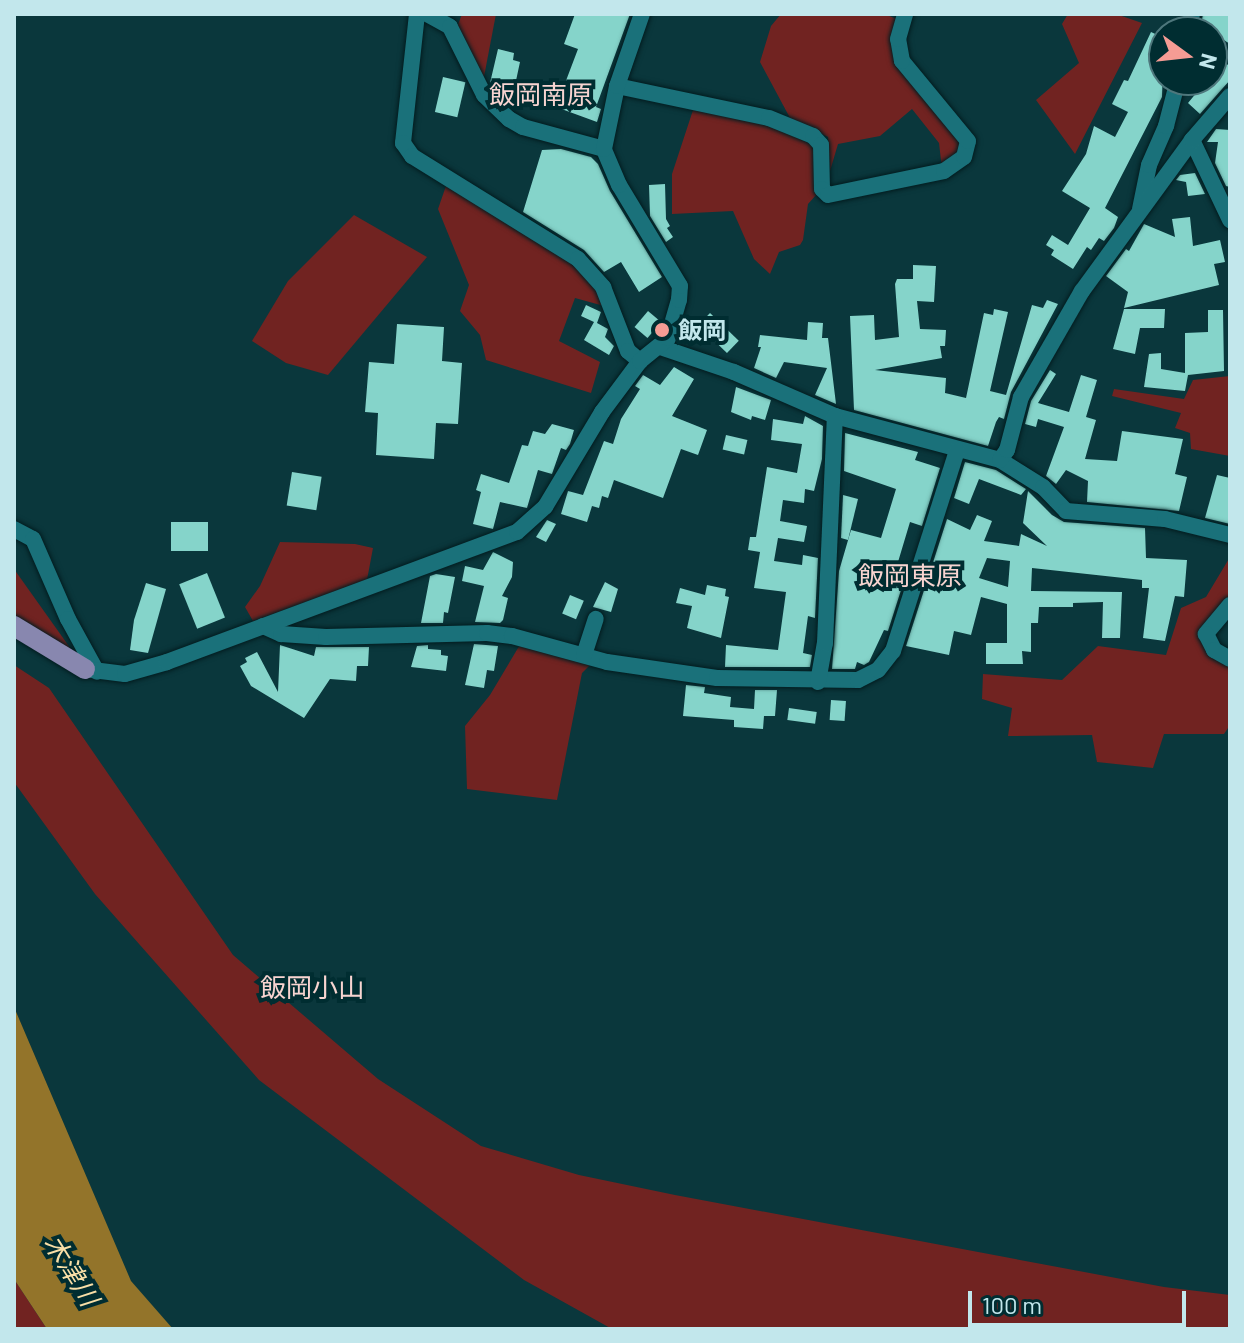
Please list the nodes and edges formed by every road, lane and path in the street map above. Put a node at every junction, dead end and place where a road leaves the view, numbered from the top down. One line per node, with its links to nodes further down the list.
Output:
1 (417, 14): 14 (street)
2 (427, 14): 10 (street)
3 (642, 14): 5 (street)
4 (905, 14): 5 (street)
5 (617, 86): 10 (street)
6 (1174, 96): 11 (street)
7 (1230, 96): 8 (street)
8 (1222, 114): 9 (street)
9 (1192, 140): 11 (street); 12 (street)
10 (604, 149): 13 (street)
11 (1140, 211): 17 (street)
12 (1230, 220)
13 (660, 347): 14 (street); 15 (street)
14 (640, 361): 23 (street)
15 (835, 416): 16 (street); 27 (street)
16 (957, 451): 17 (street); 27 (street)
17 (1000, 460): 19 (street)
18 (14, 529): 26 (street)
19 (1230, 535)
20 (1230, 605): 25 (street)
21 (596, 619): 24 (street)
22 (14, 626): 26 (main road)
23 (263, 626): 24 (street); 26 (street)
24 (584, 655): 27 (street)
25 (1230, 659)
26 (91, 671)
27 (818, 682)

